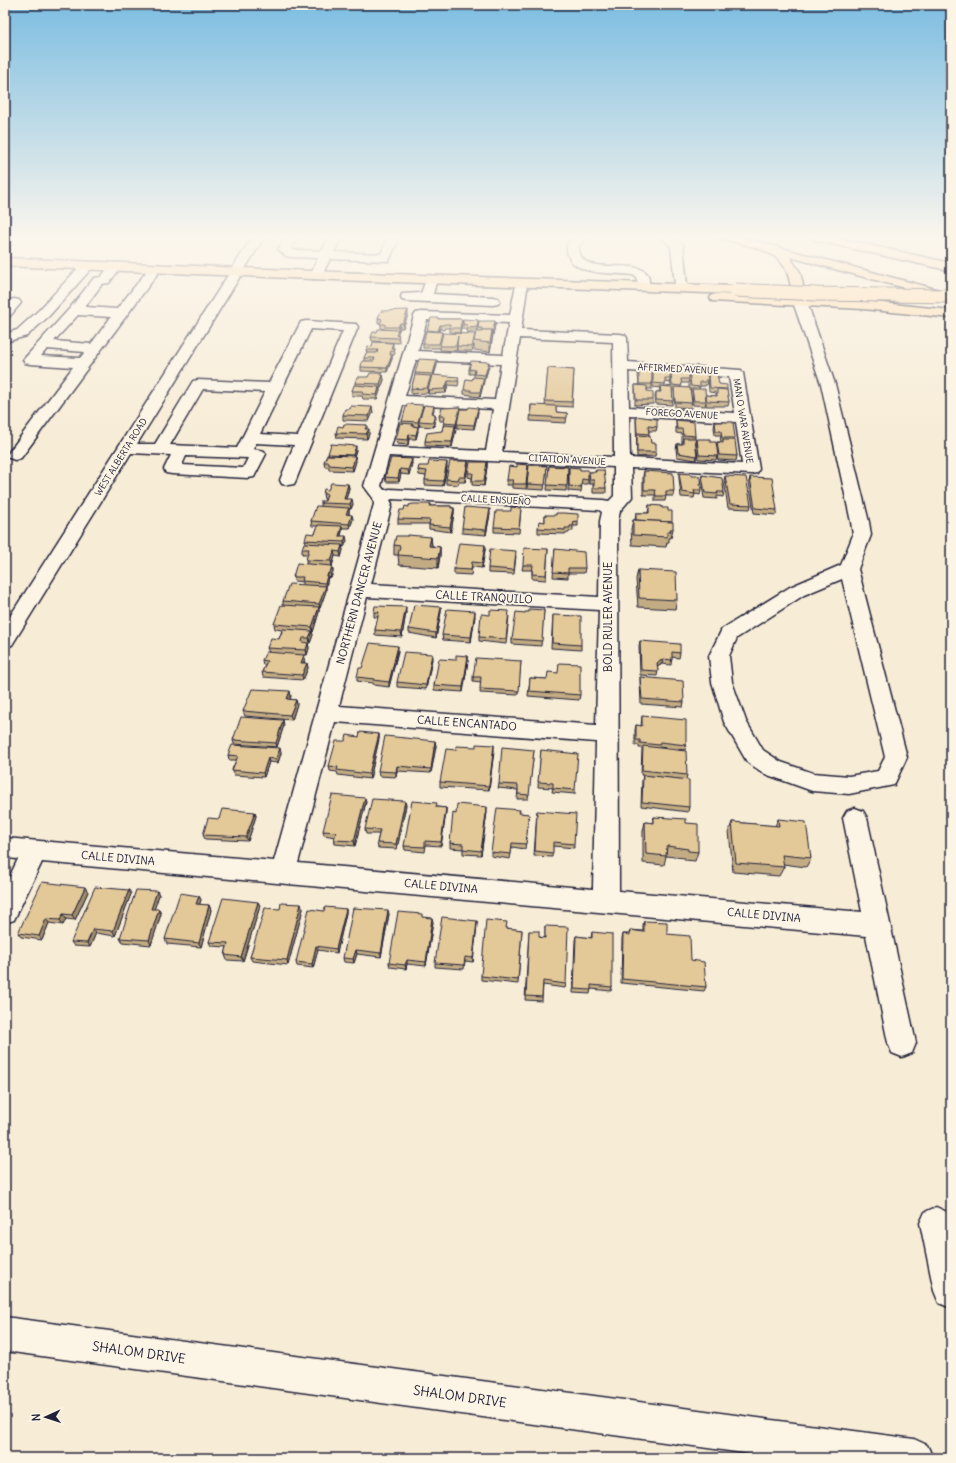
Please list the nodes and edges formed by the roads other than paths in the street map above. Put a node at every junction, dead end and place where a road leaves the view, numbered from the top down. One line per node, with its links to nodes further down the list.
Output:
1 (13, 304): 12 (street)
2 (52, 304): 17 (street)
3 (80, 304): 11 (street)
4 (128, 304): 13 (street)
5 (216, 304): 25 (street, WEST ALBERTA ROAD)
6 (518, 304): 15 (street)
7 (802, 304): 44 (street)
8 (865, 304): 10 (main road)
9 (909, 304): 10 (main road)
10 (892, 308): 14 (main road)
11 (75, 311): 13 (street); 18 (street)
12 (5, 313)
13 (122, 313): 19 (street)
14 (951, 314)
15 (516, 319): 16 (street); 20 (street, NORTHERN DANCER AVENUE)
16 (513, 334): 21 (street); 23 (street)
17 (5, 338)
18 (43, 345): 19 (street); 22 (street)
19 (95, 348): 22 (street)
20 (410, 355): 21 (street); 28 (street, NORTHERN DANCER AVENUE)
21 (509, 360): 29 (street)
22 (84, 363): 37 (street)
23 (620, 366): 24 (street, AFFIRMED AVENUE); 30 (street)
24 (736, 373): 31 (street, MAN O WAR AVENUE)
25 (168, 380): 26 (street); 34 (street, WEST ALBERTA ROAD)
26 (198, 384): 27 (street); 35 (street)
27 (274, 388): 32 (street); 33 (street)
28 (397, 400): 29 (street); 36 (street, NORTHERN DANCER AVENUE)
29 (501, 405): 38 (street)
30 (621, 411): 31 (street, FOREGO AVENUE); 39 (street)
31 (743, 418): 40 (street, MAN O WAR AVENUE)
32 (250, 438): 33 (street); 35 (street)
33 (304, 441): 41 (street)
34 (126, 448): 35 (street); 47 (street, WEST ALBERTA ROAD)
35 (160, 449)
36 (383, 451): 38 (street, CITATION AVENUE); 42 (street, NORTHERN DANCER AVENUE)
37 (15, 455)
38 (493, 457): 39 (street, CITATION AVENUE)
39 (622, 463): 40 (street, CITATION AVENUE); 43 (street)
40 (751, 469)
41 (288, 480)
42 (381, 498): 43 (street, CALLE ENSUEÑO); 45 (street, NORTHERN DANCER AVENUE)
43 (611, 510): 46 (street, BOLD RULER AVENUE)
44 (849, 569): 44 (street)
45 (360, 590): 46 (street, CALLE TRANQUILO); 48 (street, NORTHERN DANCER AVENUE)
46 (608, 604): 49 (street, BOLD RULER AVENUE)
47 (5, 640)
48 (327, 713): 49 (street, CALLE ENCANTADO); 53 (street, NORTHERN DANCER AVENUE)
49 (607, 734): 54 (street, BOLD RULER AVENUE)
50 (855, 818): 56 (street)
51 (5, 848): 52 (street, CALLE DIVINA)
52 (35, 851): 53 (street, CALLE DIVINA); 55 (street)
53 (283, 872): 54 (street, CALLE DIVINA)
54 (606, 901): 56 (street, CALLE DIVINA)
55 (5, 912)
56 (877, 925): 57 (street)
57 (902, 1043)
58 (936, 1223): 59 (street)
59 (951, 1290)
60 (5, 1334): 61 (street, SHALOM DRIVE)
61 (914, 1458)

